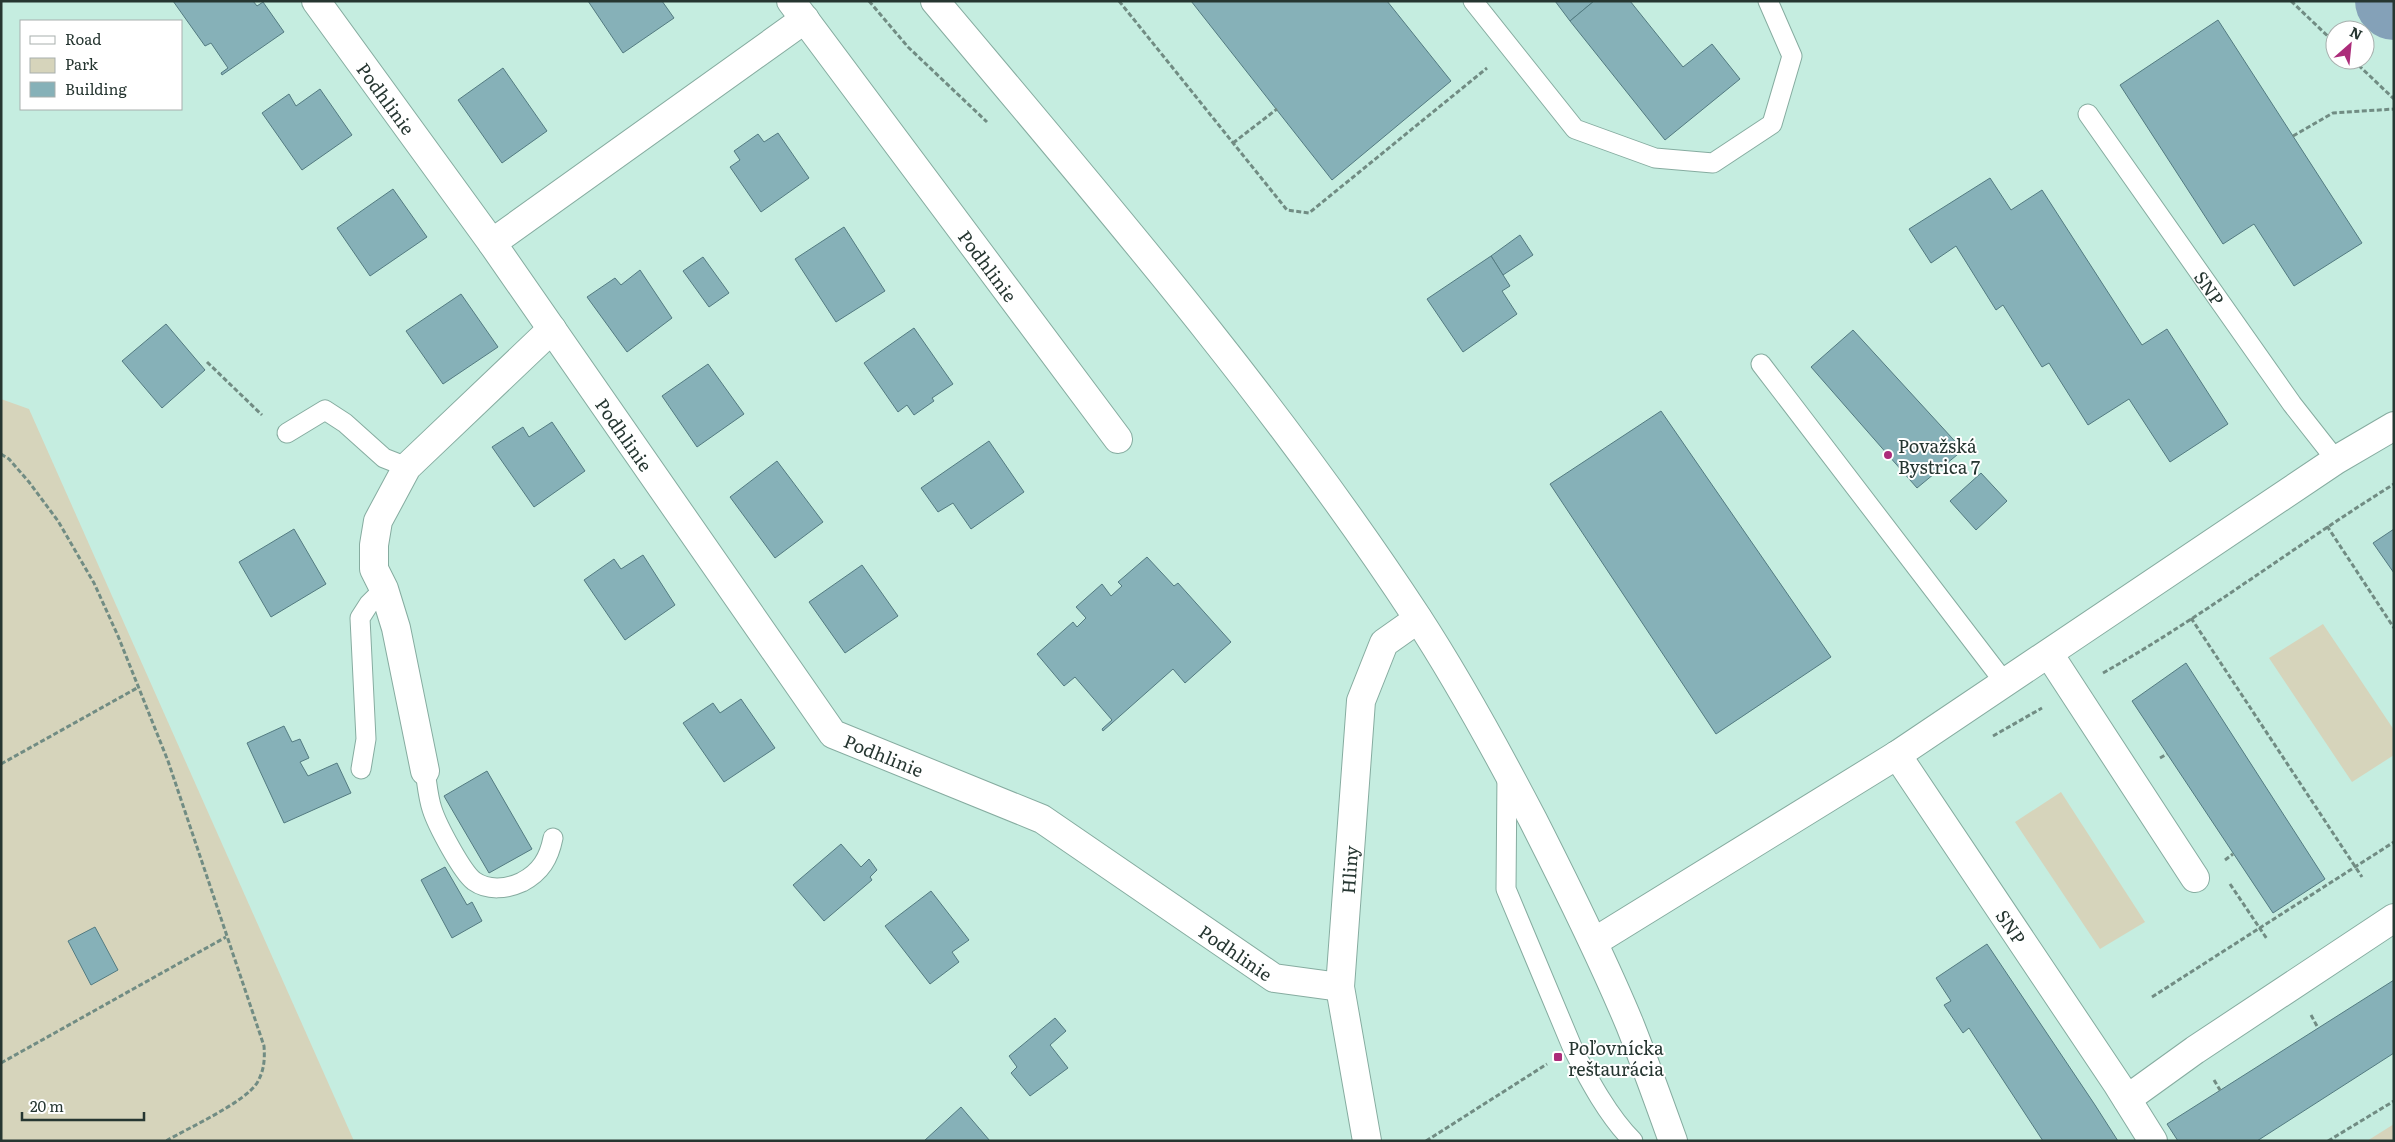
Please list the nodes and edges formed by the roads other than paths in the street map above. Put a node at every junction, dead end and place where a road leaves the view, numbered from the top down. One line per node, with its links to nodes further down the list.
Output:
1 (316, 1): 7 (street, Podhlinie)
2 (935, 1): 16 (street)
3 (1473, 1): 4 (lane)
4 (1768, 1)
5 (798, 10): 7 (street, Podhlinie); 12 (street, Podhlinie)
6 (2088, 114): 13 (lane, SNP)
7 (492, 243): 8 (street, Podhlinie)
8 (552, 329): 14 (street); 27 (street, Podhlinie)
9 (1761, 364): 18 (lane)
10 (2394, 426): 13 (street)
11 (287, 433): 14 (lane)
12 (1118, 439)
13 (2336, 460): 17 (street)
14 (407, 467): 15 (street)
15 (384, 589): 20 (lane); 21 (street)
16 (1418, 619): 22 (street); 27 (street, Hliny)
17 (2049, 654): 18 (street); 24 (street)
18 (2005, 683): 19 (street)
19 (1897, 755): 26 (street); 28 (street, SNP)
20 (361, 769)
21 (425, 771): 23 (lane)
22 (1507, 771): 26 (street); 30 (lane)
23 (553, 838)
24 (2194, 878)
25 (2394, 918): 28 (street)
26 (1594, 942): 31 (street)
27 (1340, 987): 29 (street, Hliny)
28 (2127, 1099): 32 (street, SNP)
29 (1367, 1141)
30 (1633, 1141)
31 (1673, 1141)
32 (2153, 1141)

